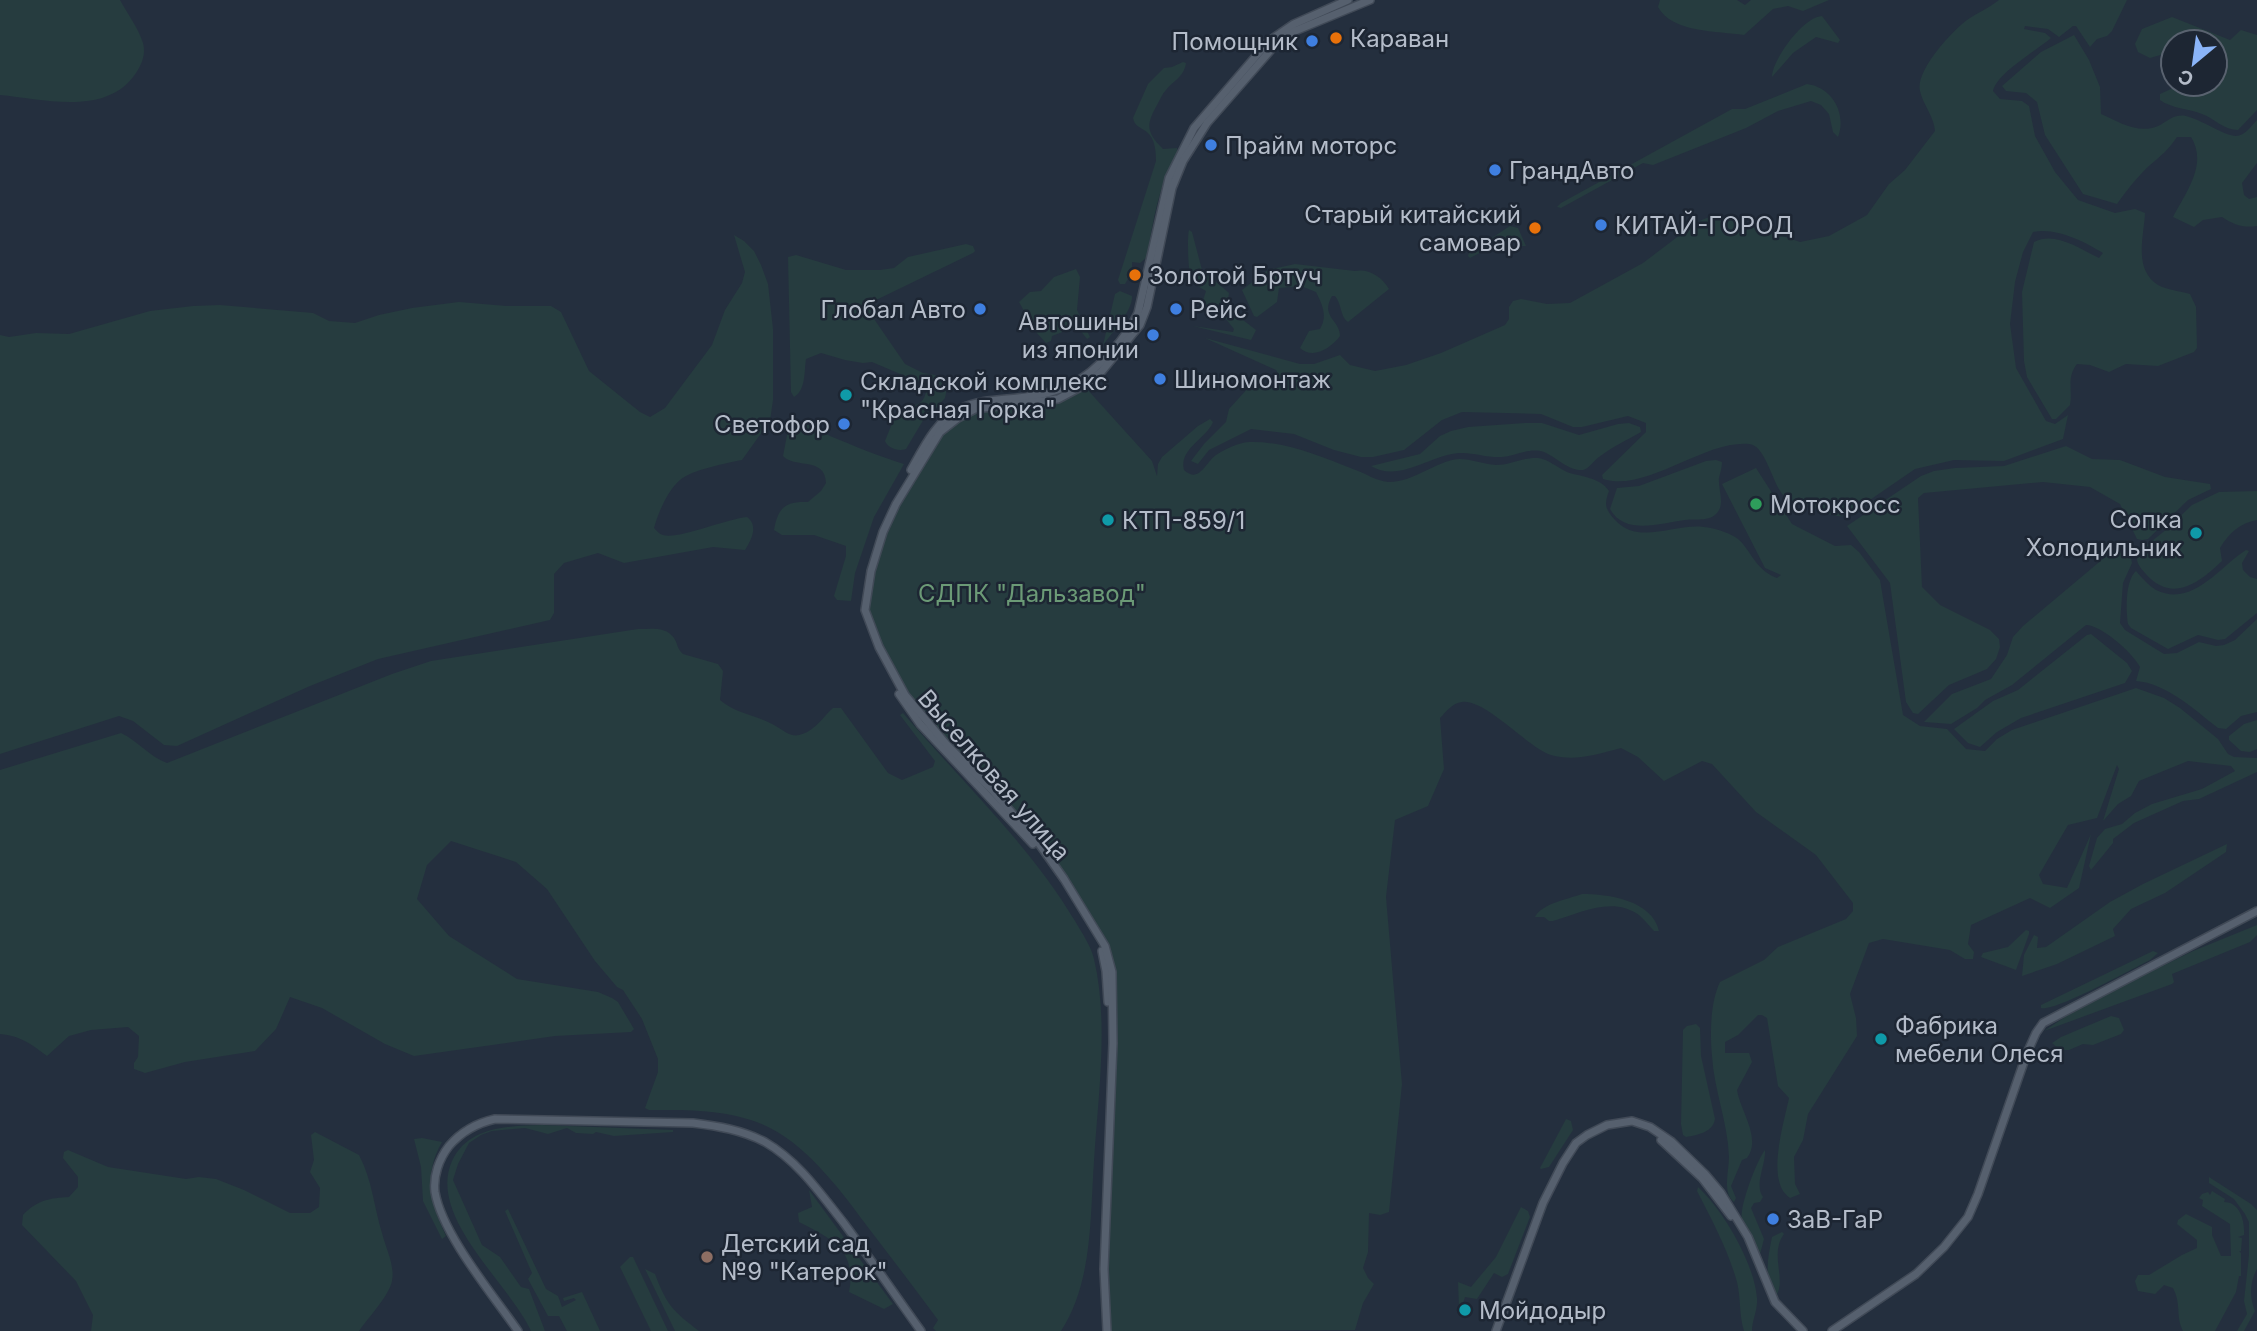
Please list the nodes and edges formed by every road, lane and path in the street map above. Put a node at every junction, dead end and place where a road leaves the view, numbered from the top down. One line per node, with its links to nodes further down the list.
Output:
1 (1348, 0): 3 (main road)
2 (1370, 0): 3 (main road)
3 (1144, 306): 7 (main road, Выселковая улица)
4 (2257, 911): 11 (main road)
5 (518, 1331): 6 (main road)
6 (921, 1331)
7 (1105, 1331)
8 (1497, 1331): 9 (main road); 10 (main road)
9 (1795, 1331)
10 (1803, 1331)
11 (1832, 1331)

